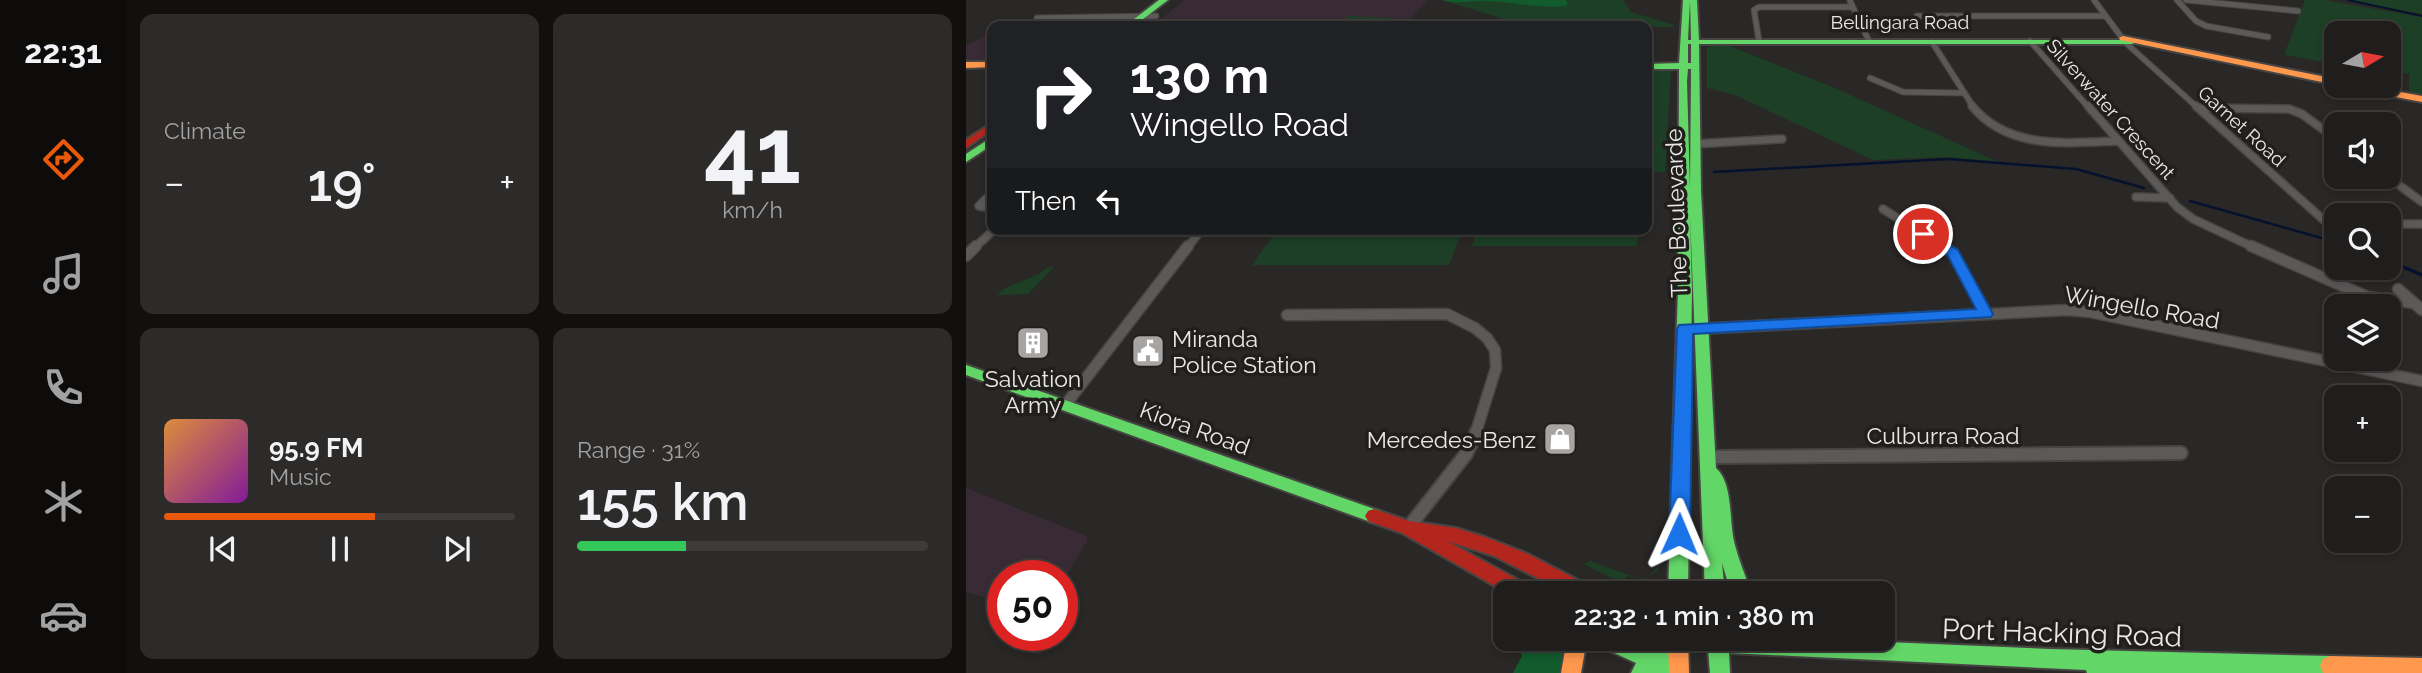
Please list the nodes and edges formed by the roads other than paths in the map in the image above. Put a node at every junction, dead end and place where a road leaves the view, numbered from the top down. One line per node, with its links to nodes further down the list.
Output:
1 (1164, 0): 13 (main road)
2 (1177, 0): 13 (main road)
3 (1686, 0): 15 (main road, The Boulevarde)
4 (1693, 0): 15 (main road, The Boulevarde)
5 (2094, 0): 11 (street, Garnet Road)
6 (2177, 0): 14 (street)
7 (2186, 0): 9 (street)
8 (1851, 3): 16 (street); 17 (street)
9 (2298, 11)
10 (1917, 16): 11 (street)
11 (2105, 16): 20 (street, Garnet Road)
12 (1037, 18): 13 (street)
13 (1147, 20)
14 (2268, 37)
15 (1690, 41): 16 (main road, Bellingara Road); 22 (main road, The Boulevarde)
16 (1759, 41): 17 (main road, Bellingara Road)
17 (1869, 41): 18 (main road, Bellingara Road)
18 (1932, 41): 19 (main road, Bellingara Road); 27 (street)
19 (2030, 41): 20 (main road, Bellingara Road); 34 (street, Silverwater Crescent)
20 (2125, 41): 26 (main road, Bellingara Road); 30 (street, Garnet Road)
21 (1652, 66): 22 (main road)
22 (1690, 66): 36 (main road, The Boulevarde); 57 (main road, The Boulevarde)
23 (966, 67): 24 (main road)
24 (987, 67)
25 (1870, 78): 27 (street)
26 (2324, 80)
27 (1964, 93): 34 (street)
28 (2401, 96): 29 (main road)
29 (2422, 100)
30 (2198, 108): 32 (street); 46 (street, Garnet Road)
31 (987, 130): 37 (main road)
32 (2324, 130)
33 (1782, 139): 36 (street)
34 (2118, 141): 42 (street, Silverwater Crescent)
35 (987, 143): 38 (main road)
36 (1694, 144): 58 (main road, The Boulevarde)
37 (966, 145)
38 (966, 159)
39 (2401, 187): 43 (street)
40 (2136, 197): 42 (street, Silverwater Crescent)
41 (987, 198): 44 (street)
42 (2170, 198): 53 (street, Silverwater Crescent)
43 (2422, 202)
44 (987, 207)
45 (1883, 209): 55 (street)
46 (2324, 218)
47 (2401, 224): 48 (street)
48 (2422, 224)
49 (989, 235): 51 (street)
50 (1197, 235): 61 (street)
51 (966, 256)
52 (2398, 289): 53 (street)
53 (2413, 303): 54 (street)
54 (2422, 310)
55 (1986, 314): 58 (street, Wingello Road); 60 (street, Wingello Road)
56 (1287, 315): 64 (street)
57 (1685, 329): 58 (street, Wingello Road); 67 (main road, The Boulevarde)
58 (1703, 329): 63 (main road, The Boulevarde)
59 (966, 370): 61 (main road, Kiora Road)
60 (2422, 381)
61 (1066, 404): 64 (main road, Kiora Road)
62 (2181, 453): 63 (street, Culburra Road)
63 (1706, 457): 68 (main road, The Boulevarde); 69 (main road)
64 (1408, 528): 65 (main road, Kiora Road); 66 (main road, Kiora Road)
65 (1503, 581)
66 (1562, 581)
67 (1678, 581)
68 (1714, 581)
69 (1737, 581)
70 (1575, 651): 79 (main road)
71 (1623, 651): 77 (main road)
72 (1663, 651): 77 (main road)
73 (1676, 651): 80 (main road)
74 (1719, 651): 81 (main road)
75 (1885, 651): 76 (main road, Port Hacking Road)
76 (2049, 659): 78 (main road, Port Hacking Road); 82 (main road)
77 (1647, 668): 80 (main road)
78 (2422, 668)
79 (1571, 673)
80 (1679, 673)
81 (1720, 673)
82 (2143, 673)

